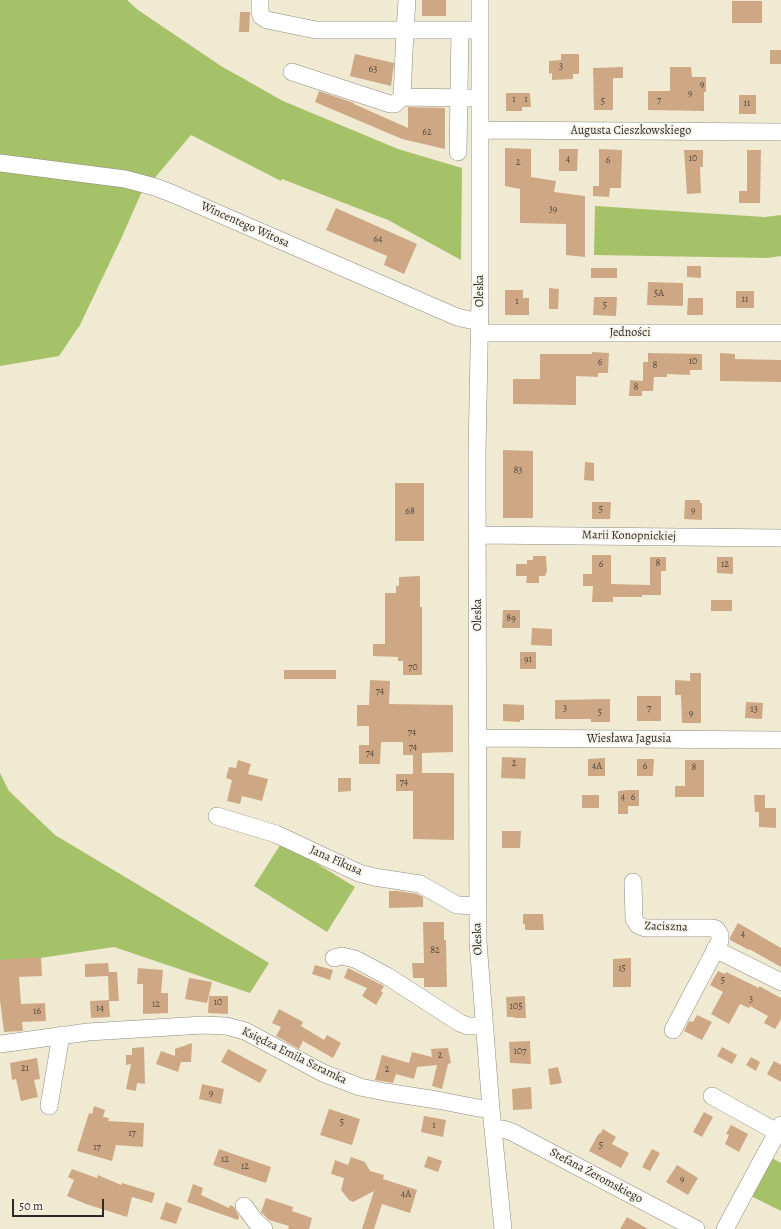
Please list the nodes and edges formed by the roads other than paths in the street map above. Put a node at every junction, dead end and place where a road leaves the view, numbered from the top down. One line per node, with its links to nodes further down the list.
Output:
1 (260, 0): 4 (street)
2 (407, 0): 4 (street)
3 (480, 0): 6 (street, Oleska)
4 (405, 30): 5 (street); 8 (street)
5 (460, 30): 6 (street); 9 (street)
6 (480, 30): 10 (street, Oleska)
7 (292, 72): 8 (street)
8 (402, 97): 9 (street)
9 (459, 98): 10 (street); 13 (street)
10 (480, 98): 11 (street, Oleska)
11 (480, 130): 12 (street, Augusta Cieszkowskiego); 15 (street, Oleska)
12 (781, 132)
13 (458, 152)
14 (0, 163): 15 (street, Wincentego Witosa)
15 (479, 327): 16 (street, Jedności); 17 (street, Oleska)
16 (781, 333)
17 (478, 534): 18 (street, Marii Konopnickiej); 19 (street, Oleska)
18 (781, 538)
19 (477, 738): 20 (street, Wiesława Jagusia); 23 (street, Oleska)
20 (781, 740)
21 (217, 816): 23 (street, Jana Fikusa)
22 (633, 882): 24 (street, Zaciszna)
23 (477, 906): 27 (street, Oleska)
24 (715, 949): 26 (street); 28 (street, Zaciszna)
25 (334, 958): 27 (street)
26 (781, 982)
27 (484, 1026): 33 (street, Oleska)
28 (673, 1030)
29 (61, 1035): 30 (street, Księdza Emila Szramka); 32 (street); 33 (street, Księdza Emila Szramka)
30 (0, 1044)
31 (712, 1096): 34 (street)
32 (49, 1106)
33 (491, 1109): 35 (street, Oleska)
34 (779, 1128): 41 (street)
35 (494, 1130): 37 (street, Stefana Żeromskiego); 39 (street, Oleska)
36 (244, 1206): 38 (street)
37 (669, 1222): 40 (street, Stefana Żeromskiego)
38 (264, 1229)
39 (503, 1229)
40 (696, 1229)
41 (725, 1229)

